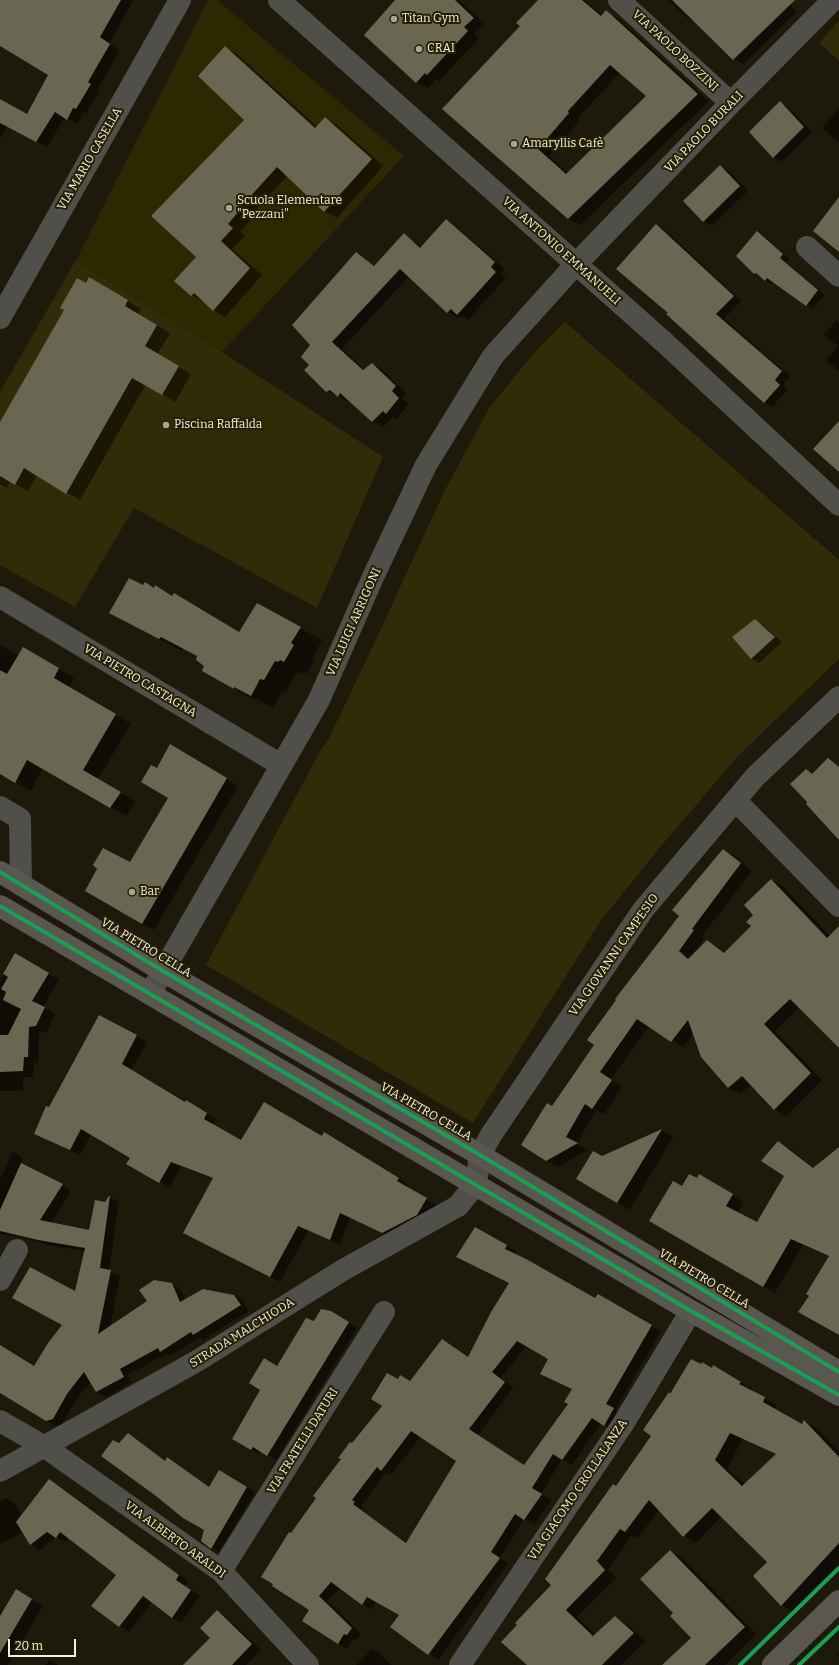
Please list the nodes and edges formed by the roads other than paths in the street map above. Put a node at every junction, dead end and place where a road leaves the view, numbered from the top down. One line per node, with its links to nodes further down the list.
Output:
1 (180, 0): 9 (street, VIA MARIO CASELLA)
2 (279, 0): 7 (street, VIA ANTONIO EMMANUELI)
3 (619, 0): 5 (street, VIA PAOLO BOZZINI)
4 (833, 0): 5 (street, VIA PAOLO BURALI)
5 (731, 103): 7 (street, VIA PAOLO BURALI)
6 (807, 247): 8 (street)
7 (576, 264): 10 (street, VIA ANTONIO EMMANUELI); 13 (street, VIA LUIGI ARRIGONI)
8 (839, 276)
9 (0, 318)
10 (839, 505)
11 (0, 597): 13 (street, VIA PIETRO CASTAGNA)
12 (839, 697): 14 (street, VIA GIOVANNI CAMPESIO)
13 (281, 765): 20 (street, VIA LUIGI ARRIGONI)
14 (736, 801): 19 (street); 22 (street, VIA GIOVANNI CAMPESIO)
15 (0, 807): 17 (street)
16 (0, 872): 17 (main road, VIA PIETRO CELLA)
17 (21, 885): 20 (main road, VIA PIETRO CELLA)
18 (0, 906): 21 (main road)
19 (839, 906)
20 (163, 971): 21 (street, VIA LUIGI ARRIGONI); 22 (main road, VIA PIETRO CELLA)
21 (150, 994): 23 (main road)
22 (480, 1155): 23 (street, VIA GIOVANNI CAMPESIO); 28 (main road, VIA PIETRO CELLA)
23 (476, 1184): 26 (main road); 31 (street, STRADA MALCHIODA)
24 (18, 1250): 25 (street)
25 (0, 1280)
26 (691, 1311): 29 (main road); 37 (street, VIA GIACOMO CROLLALANZA)
27 (384, 1312): 33 (street, VIA FRATELLI DATURI)
28 (839, 1372)
29 (839, 1395)
30 (0, 1421): 31 (street, VIA ALBERTO ARALDI)
31 (45, 1447): 32 (street, STRADA MALCHIODA); 33 (street, VIA ALBERTO ARALDI)
32 (0, 1471)
33 (221, 1571): 35 (street, VIA ALBERTO ARALDI)
34 (839, 1601): 36 (main road)
35 (295, 1661)
36 (776, 1664)
37 (460, 1665)

